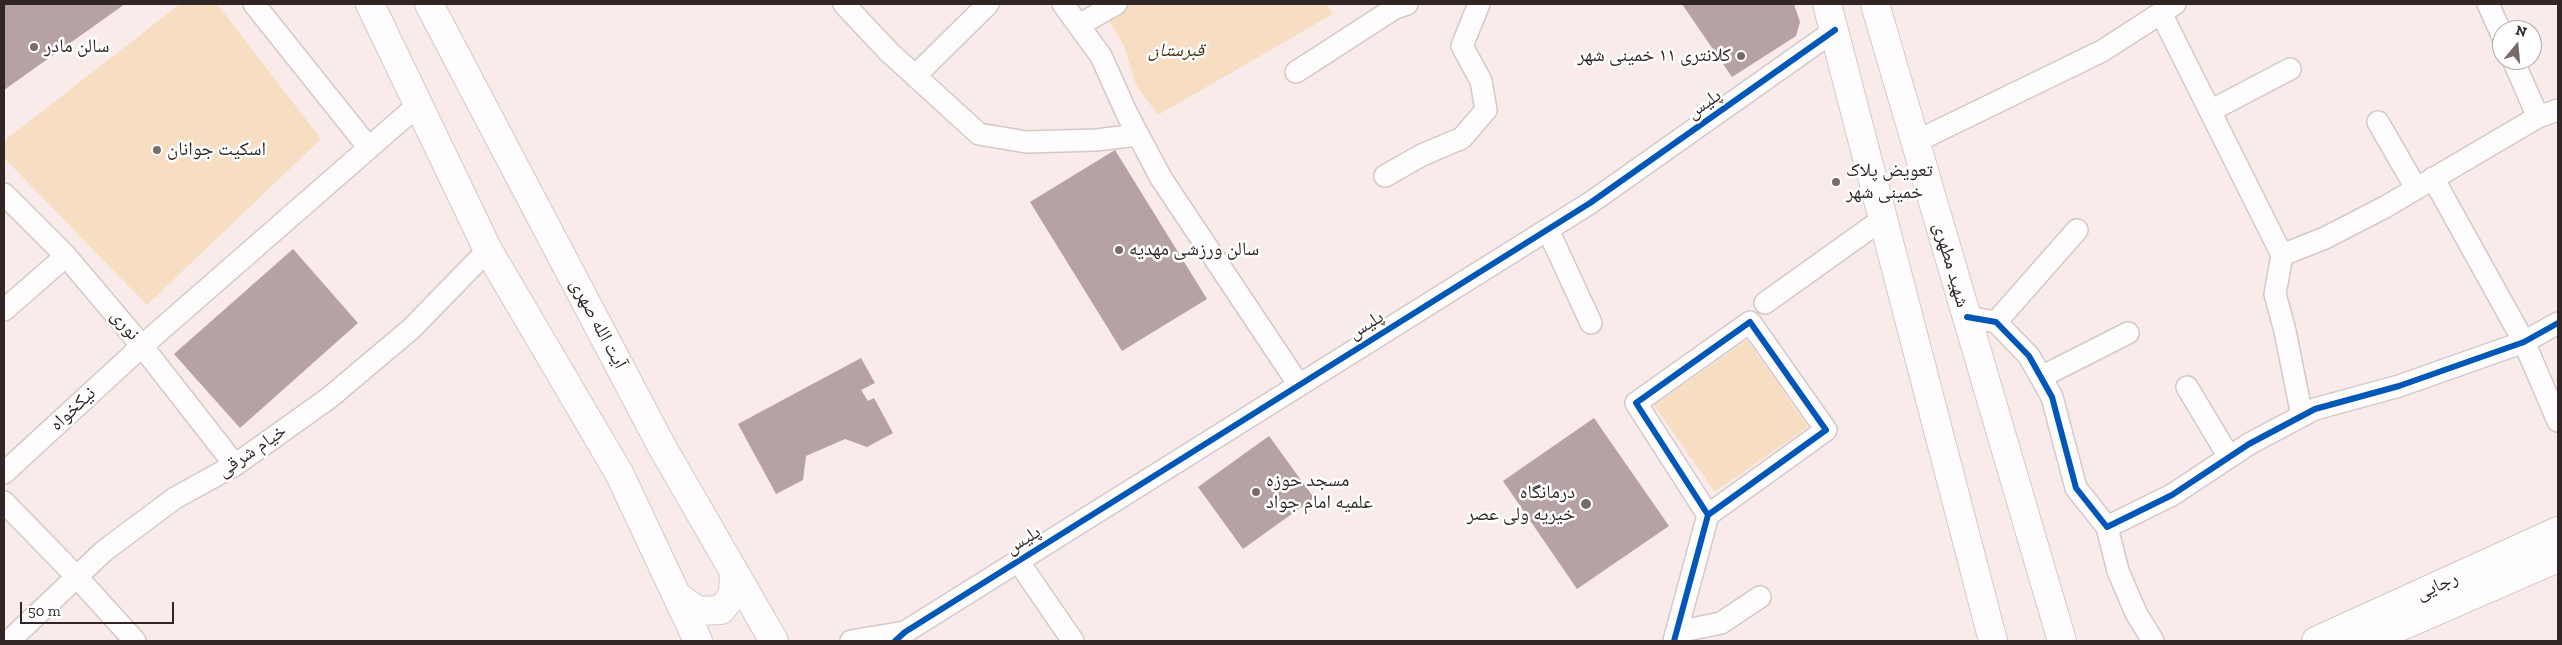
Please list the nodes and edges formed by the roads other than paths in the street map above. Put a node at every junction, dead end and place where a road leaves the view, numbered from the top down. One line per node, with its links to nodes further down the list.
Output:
1 (254, 4): 28 (street)
2 (370, 4): 21 (main road)
3 (429, 4): 61 (main road, آیت الله صهری)
4 (844, 4): 20 (street)
5 (988, 4): 20 (street)
6 (1063, 4): 15 (street)
7 (1116, 4): 15 (street)
8 (1407, 4): 19 (street)
9 (1479, 4): 29 (street)
10 (1827, 4): 16 (main road)
11 (1875, 4): 27 (main road, شهید مطهری)
12 (2488, 4): 14 (street)
13 (2170, 7): 23 (street); 27 (street)
14 (2495, 20)
15 (1079, 26): 26 (street)
16 (1835, 30): 32 (main road); 33 (street, پلیس)
17 (2290, 69): 23 (street)
18 (2517, 70): 24 (street)
19 (1296, 72)
20 (915, 76): 26 (street)
21 (418, 105): 28 (street, نیکخواه); 35 (main road)
22 (2558, 110): 24 (street)
23 (2210, 111): 36 (street)
24 (2538, 117): 30 (street)
25 (2378, 122): 30 (street)
26 (1138, 135): 48 (street)
27 (1915, 142): 40 (main road, شهید مطهری)
28 (369, 148): 46 (street, نیکخواه)
29 (1385, 176)
30 (2424, 183): 36 (street); 45 (street)
31 (4, 194): 37 (street, نوری)
32 (1884, 218): 38 (street); 73 (main road)
33 (1548, 230): 42 (street); 48 (street, پلیس)
34 (2077, 230): 41 (street)
35 (488, 250): 53 (street, خیام شرقی); 63 (main road)
36 (2282, 255): 50 (street)
37 (66, 256): 39 (street); 46 (street, نوری)
38 (1765, 303)
39 (4, 310)
40 (1967, 317): 41 (street); 74 (main road, شهید مطهری)
41 (1996, 322): 47 (street)
42 (1591, 323)
43 (2558, 323): 45 (street)
44 (2128, 333): 47 (street)
45 (2524, 342): 50 (street); 51 (street)
46 (142, 346): 53 (street, نوری); 54 (street, نیکخواه)
47 (2041, 377): 57 (street)
48 (1299, 385): 60 (street, پلیس)
49 (2186, 386): 52 (street)
50 (2302, 416): 52 (street)
51 (2558, 420)
52 (2229, 457): 57 (street)
53 (235, 465): 62 (street, خیام شرقی)
54 (4, 473)
55 (4, 502): 62 (street)
56 (1708, 515): 56 (street); 66 (street)
57 (2107, 527): 75 (street)
58 (2558, 531): 76 (main road, رجایی)
59 (2558, 558): 77 (main road, رجایی)
60 (1018, 561): 65 (street, پلیس); 72 (street)
61 (734, 572): 63 (main road); 70 (main road, آیت الله صهری)
62 (77, 577): 67 (street, خیام شرقی); 68 (street)
63 (677, 596): 69 (main road)
64 (1760, 597): 66 (street)
65 (900, 637): 71 (street)
66 (1676, 637)
67 (9, 641)
68 (135, 641)
69 (698, 641)
70 (774, 641)
71 (851, 641)
72 (1073, 641)
73 (1993, 641)
74 (2062, 641)
75 (2153, 641)
76 (2316, 641)
77 (2367, 641)

